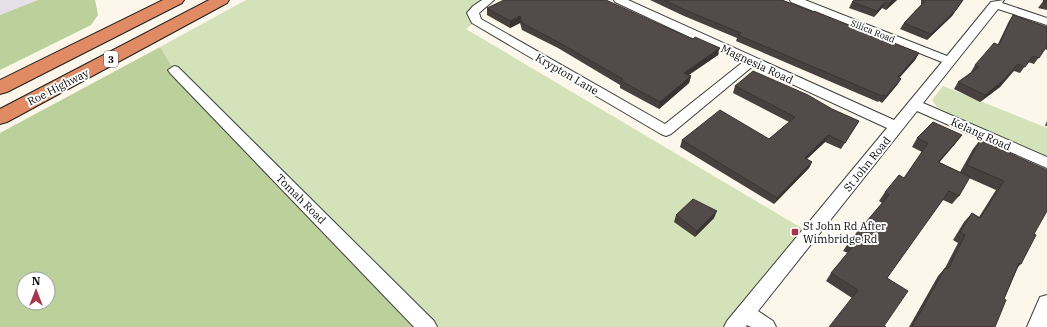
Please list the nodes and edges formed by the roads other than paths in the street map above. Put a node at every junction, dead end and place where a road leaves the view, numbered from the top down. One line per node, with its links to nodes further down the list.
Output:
1 (176, 0): 13 (highway, 3)
2 (221, 0): 15 (highway, Roe Highway / 3)
3 (489, 0): 11 (street, Krypton Lane)
4 (619, 0): 11 (street, Magnesia Road)
5 (795, 0): 8 (street, Silica Road)
6 (830, 0): 8 (street)
7 (997, 2): 9 (street); 10 (street, St John Road)
8 (819, 9): 10 (street, Silica Road)
9 (1047, 22)
10 (950, 61): 14 (street, St John Road)
11 (751, 62): 16 (street, Magnesia Road)
12 (174, 70): 20 (street, Tomah Road)
13 (0, 88)
14 (915, 105): 16 (street, St John Road); 17 (street, Kelang Road)
15 (0, 117)
16 (896, 127): 19 (street, St John Road)
17 (1047, 163)
18 (1047, 303): 23 (street)
19 (746, 312): 21 (street, St John Road); 22 (street)
20 (427, 327)
21 (734, 327)
22 (766, 327)
23 (1037, 327)

